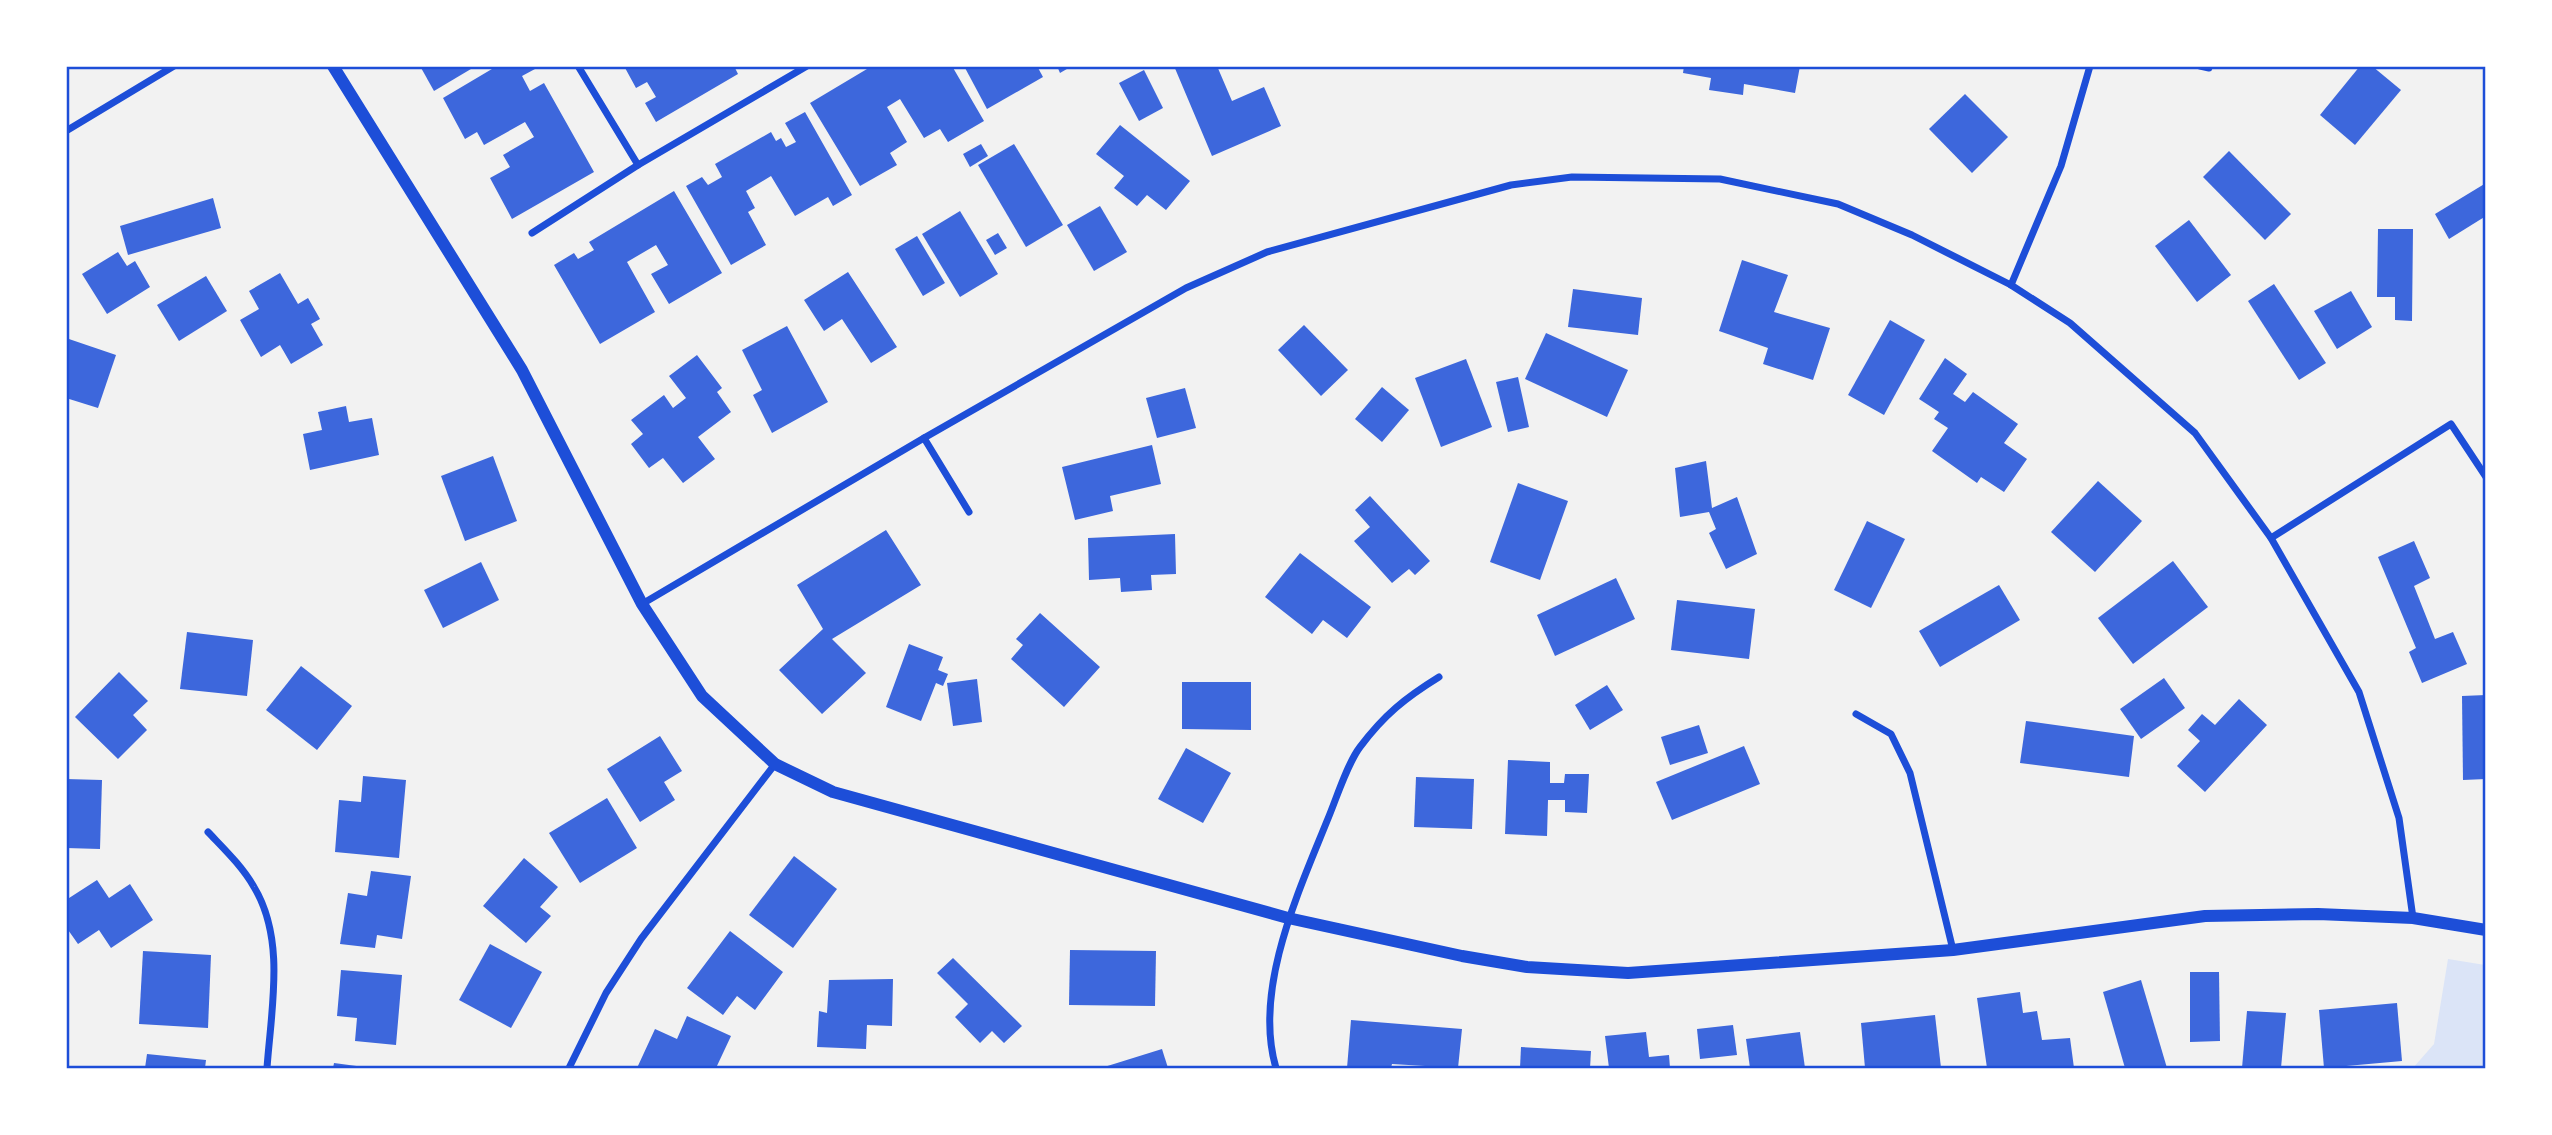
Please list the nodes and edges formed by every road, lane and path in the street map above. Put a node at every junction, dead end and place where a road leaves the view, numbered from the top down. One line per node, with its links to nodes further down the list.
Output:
1 (174, 66): 8 (street)
2 (333, 66): 16 (street)
3 (578, 66): 9 (street)
4 (807, 66): 9 (street)
5 (2090, 66): 11 (street)
6 (2200, 66): 7 (street)
7 (2209, 68)
8 (66, 131)
9 (638, 165): 10 (street)
10 (531, 233)
11 (2011, 285): 12 (street); 15 (street)
12 (924, 438): 14 (street); 16 (street)
13 (2486, 477): 15 (street)
14 (969, 512)
15 (2271, 538): 22 (street)
16 (642, 604): 19 (street)
17 (1439, 677): 21 (street)
18 (1856, 714): 24 (street)
19 (775, 764): 21 (street); 26 (street)
20 (208, 832): 25 (street)
21 (1288, 918): 24 (street); 27 (street)
22 (2413, 918): 23 (street); 24 (street)
23 (2486, 930)
24 (1952, 950)
25 (267, 1069)
26 (569, 1069)
27 (1276, 1069)

